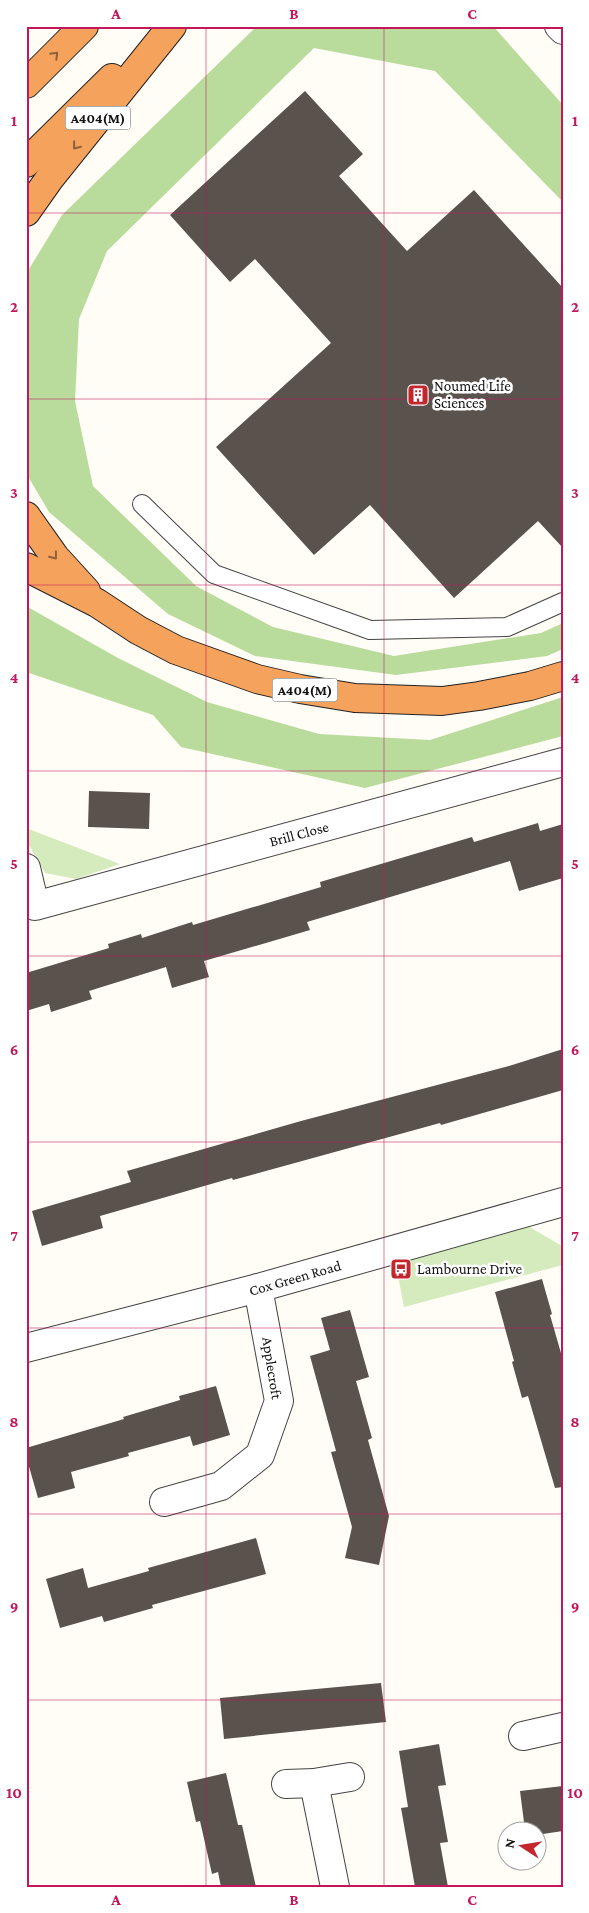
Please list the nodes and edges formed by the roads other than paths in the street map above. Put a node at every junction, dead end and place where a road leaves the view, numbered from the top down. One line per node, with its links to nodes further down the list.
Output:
1 (84, 26): 6 (highway, one-way to 1)
2 (165, 26): 7 (highway, A404(M))
3 (172, 26): 8 (highway, A404(M), one-way to 8)
4 (559, 26): 5 (street)
5 (563, 30)
6 (26, 84)
7 (26, 163)
8 (26, 212)
9 (142, 504): 12 (lane)
10 (26, 516): 13 (highway, A404(M), one-way to 13)
11 (26, 567): 13 (highway, A404(M))
12 (563, 602)
13 (97, 603): 14 (highway, A404(M))
14 (563, 676)
15 (563, 762): 17 (street, Brill Close)
16 (26, 868): 17 (street, Brill Close)
17 (31, 908)
18 (563, 1202): 19 (street, Cox Green Road)
19 (258, 1288): 20 (street, Cox Green Road); 21 (street, Applecroft)
20 (26, 1348)
21 (164, 1502)
22 (563, 1727): 23 (street)
23 (523, 1736)
24 (350, 1777): 25 (street)
25 (314, 1783): 26 (street); 27 (street)
26 (286, 1784)
27 (335, 1887)

